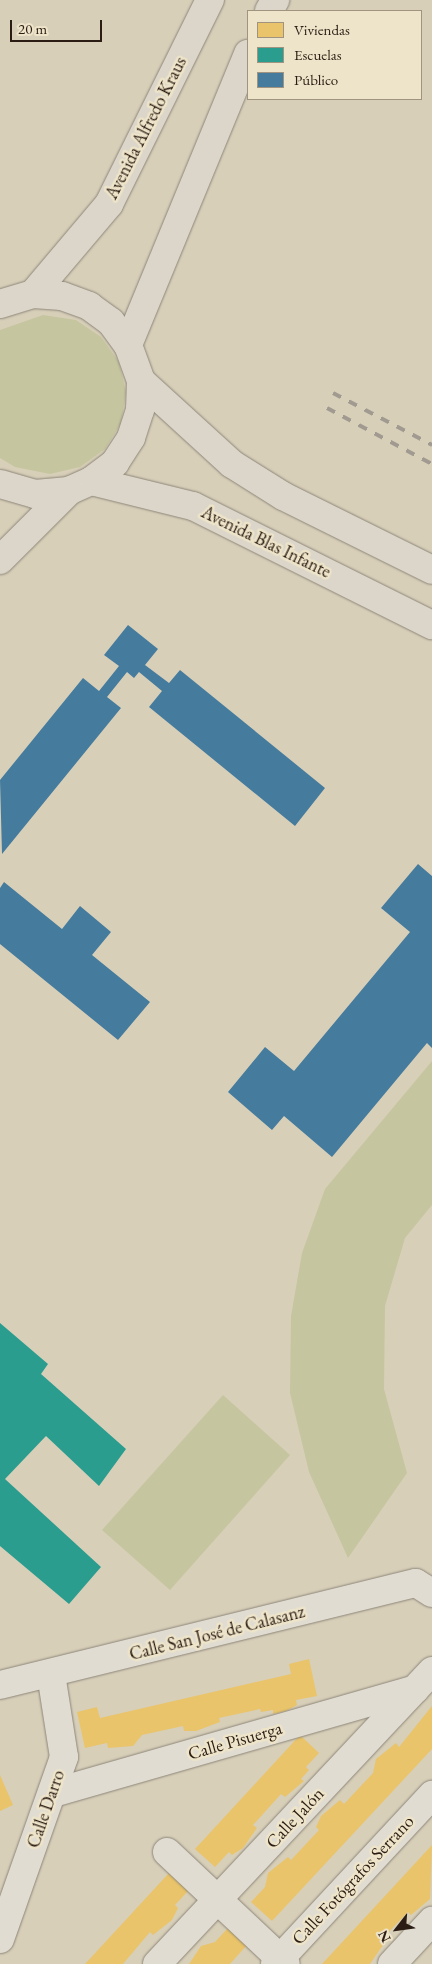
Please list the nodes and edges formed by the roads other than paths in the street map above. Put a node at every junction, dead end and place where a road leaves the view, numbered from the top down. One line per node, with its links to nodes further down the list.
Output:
1 (210, 0): 3 (main road, Avenida Alfredo Kraus)
2 (247, 56): 4 (main road)
3 (11, 299): 4 (main road)
4 (128, 345): 5 (main road)
5 (141, 381): 7 (main road); 9 (main road)
6 (0, 484): 7 (main road)
7 (80, 486): 8 (main road); 10 (main road, Avenida Blas Infante)
8 (0, 560)
9 (432, 570)
10 (432, 625)
11 (432, 1593): 12 (street, Calle San José de Calasanz)
12 (51, 1674): 14 (street, Calle San José de Calasanz); 15 (street, Calle Darro)
13 (424, 1680): 15 (street, Calle Pisuerga); 18 (street, Calle Jalón)
14 (0, 1685)
15 (53, 1793): 20 (street, Calle Darro)
16 (432, 1795): 21 (street, Calle Fotógrafos Serrano)
17 (167, 1852): 18 (street)
18 (218, 1900): 21 (street); 22 (street, Calle Jalón)
19 (432, 1921): 23 (street)
20 (0, 1939)
21 (280, 1962)
22 (157, 1964)
23 (392, 1964)

